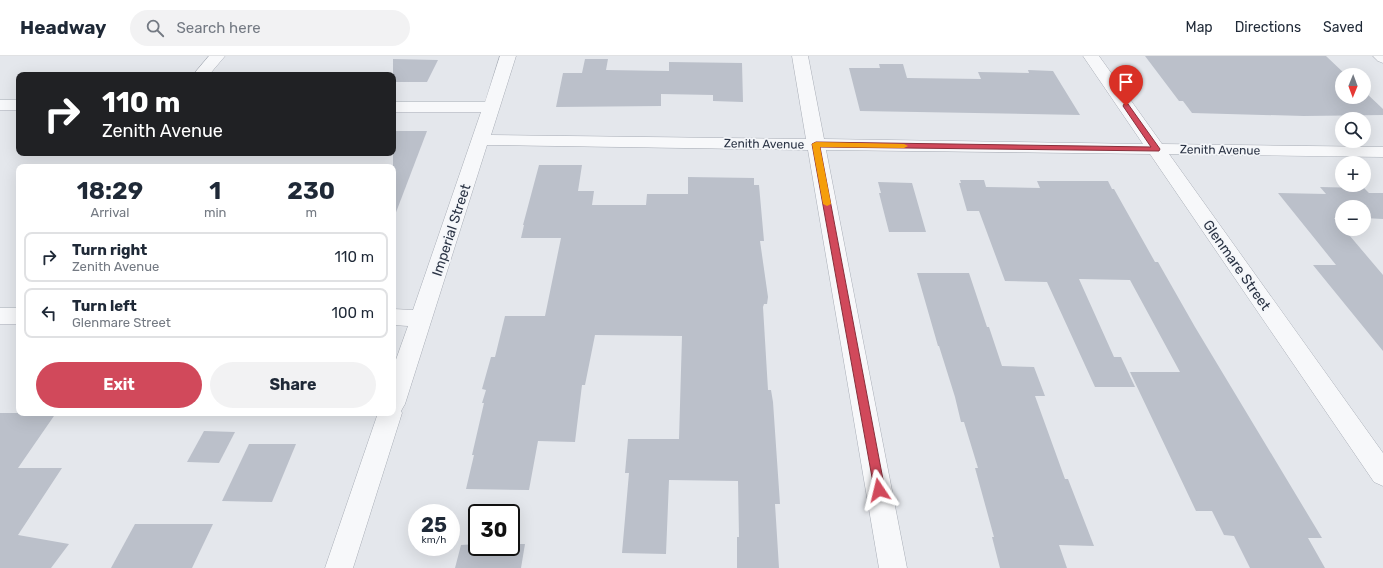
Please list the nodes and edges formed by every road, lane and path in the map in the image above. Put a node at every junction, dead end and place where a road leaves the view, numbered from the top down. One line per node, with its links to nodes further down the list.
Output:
1 (217, 56): 5 (street)
2 (508, 56): 9 (street, Imperial Street)
3 (800, 56): 11 (street)
4 (1091, 56): 12 (street, Glenmare Street)
5 (204, 72)
6 (0, 105): 7 (street)
7 (16, 105)
8 (396, 107): 9 (street)
9 (491, 107): 10 (street, Imperial Street)
10 (480, 140): 11 (street, Zenith Avenue); 17 (street, Imperial Street)
11 (816, 144): 12 (street, Zenith Avenue); 22 (street)
12 (1156, 149): 13 (street, Zenith Avenue); 20 (street, Glenmare Street)
13 (1383, 152)
14 (0, 316): 15 (street)
15 (16, 316)
16 (396, 318): 17 (street)
17 (421, 318): 18 (street, Imperial Street)
18 (396, 395)
19 (389, 416): 21 (street)
20 (1383, 474)
21 (339, 568)
22 (893, 568)

